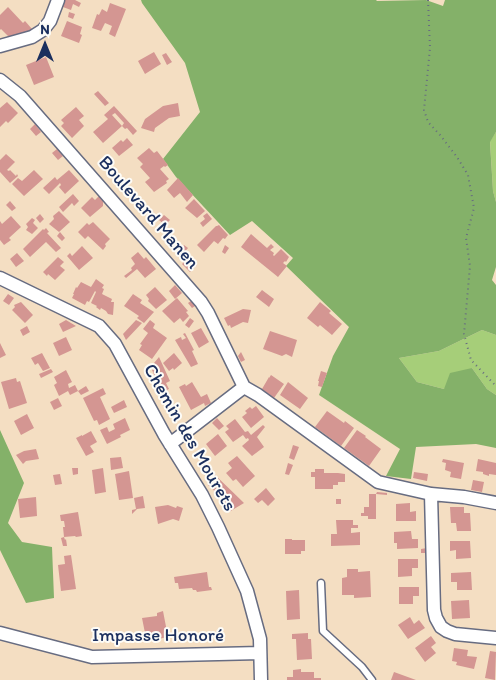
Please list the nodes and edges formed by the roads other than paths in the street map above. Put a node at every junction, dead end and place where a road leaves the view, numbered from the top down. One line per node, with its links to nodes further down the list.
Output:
1 (58, 0): 2 (street)
2 (0, 46)
3 (0, 80): 5 (street, Boulevard Manen)
4 (0, 278): 6 (street, Chemin des Mourets)
5 (244, 387): 6 (street); 7 (street)
6 (170, 444): 12 (street, Chemin des Mourets)
7 (431, 494): 8 (street); 11 (street)
8 (496, 503)
9 (321, 584): 14 (lane)
10 (0, 633): 12 (street, Impasse Honoré)
11 (496, 638)
12 (260, 653): 13 (street, Chemin des Mourets)
13 (262, 680)
14 (372, 680)

